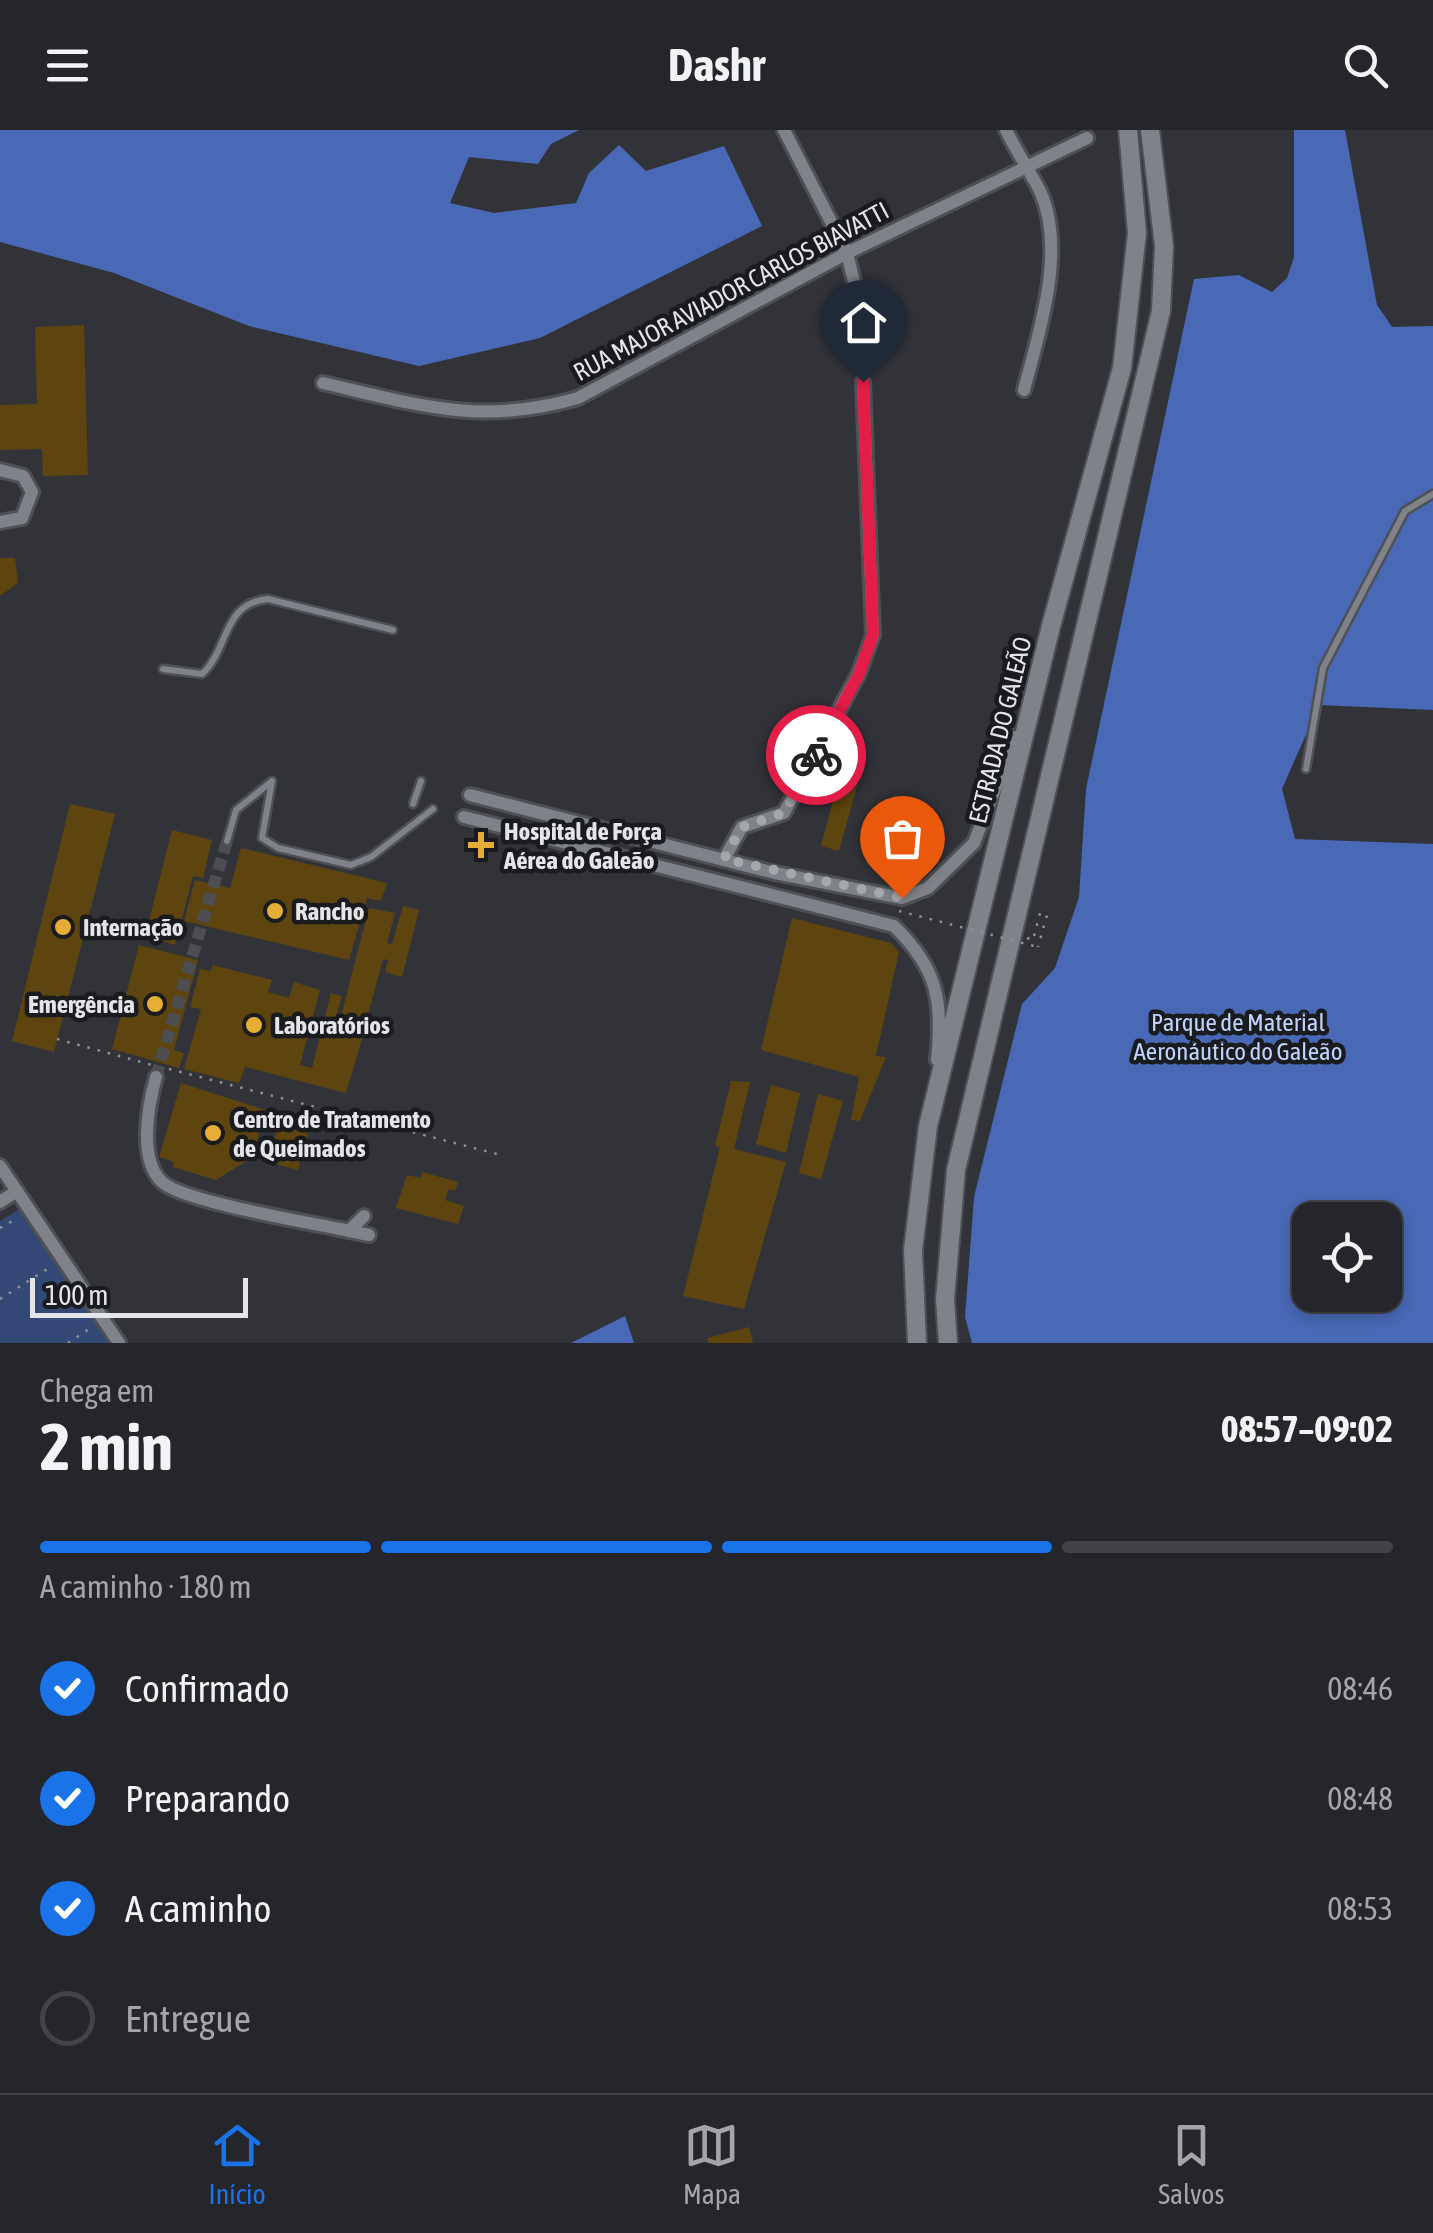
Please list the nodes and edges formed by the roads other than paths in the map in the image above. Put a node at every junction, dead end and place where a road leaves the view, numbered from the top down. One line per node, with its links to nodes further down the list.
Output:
1 (784, 130): 7 (street)
2 (1006, 130): 6 (street)
3 (1128, 130): 15 (main road, ESTRADA DO GALEÃO)
4 (1150, 130): 36 (main road)
5 (1087, 138): 6 (street, RUA MAJOR AVIADOR CARLOS BIAVATTI)
6 (1023, 165): 7 (street, RUA MAJOR AVIADOR CARLOS BIAVATTI); 11 (street)
7 (847, 253): 8 (street); 10 (street, RUA MAJOR AVIADOR CARLOS BIAVATTI)
8 (870, 352)
9 (863, 382): 25 (street)
10 (323, 383)
11 (1024, 390)
12 (0, 470): 14 (street)
13 (1433, 494): 18 (lane)
14 (0, 522)
15 (1051, 626): 25 (street); 27 (main road, ESTRADA DO GALEÃO)
16 (393, 630): 17 (lane)
17 (163, 669)
18 (1306, 769)
19 (421, 781): 21 (lane)
20 (470, 795): 25 (street)
21 (413, 804)
22 (434, 810): 24 (lane)
23 (464, 817): 27 (street)
24 (227, 842)
25 (724, 859)
26 (153, 1071): 32 (street)
27 (933, 1102): 35 (main road, ESTRADA DO GALEÃO)
28 (0, 1166): 29 (street)
29 (16, 1191): 30 (street); 34 (street)
30 (0, 1202)
31 (364, 1216): 32 (street)
32 (350, 1231): 33 (street)
33 (368, 1234)
34 (119, 1343)
35 (917, 1343)
36 (948, 1343)

